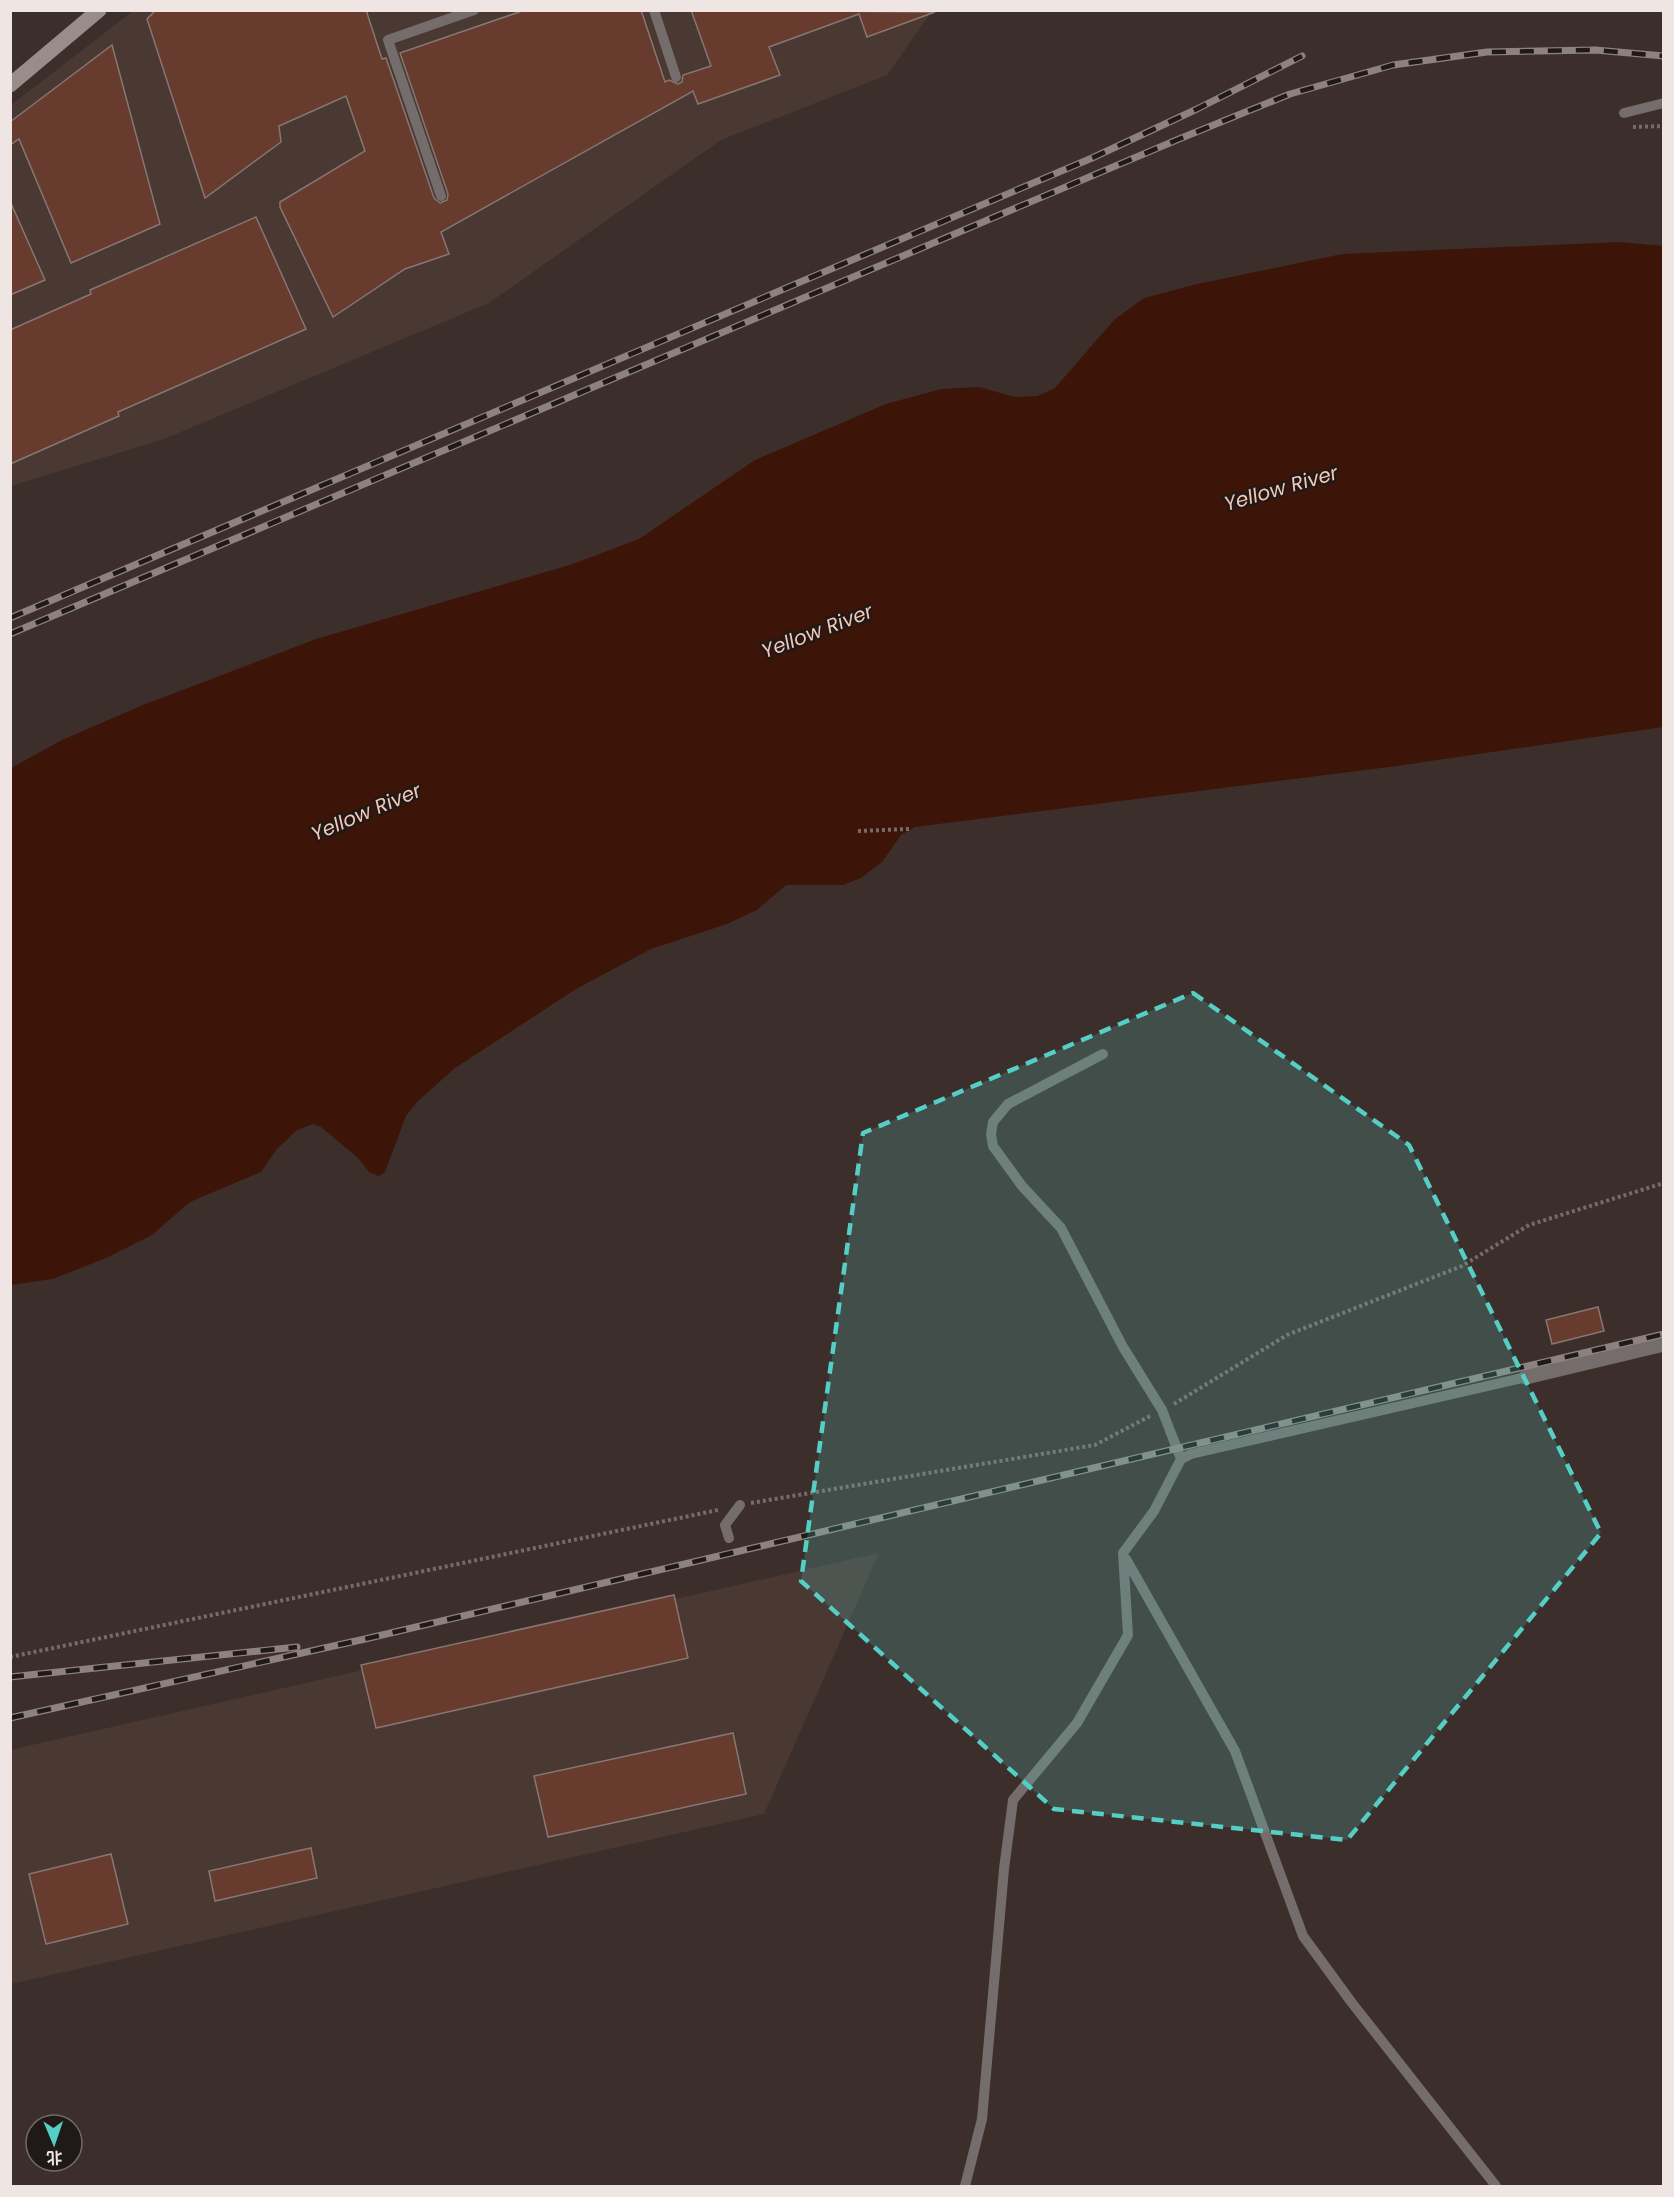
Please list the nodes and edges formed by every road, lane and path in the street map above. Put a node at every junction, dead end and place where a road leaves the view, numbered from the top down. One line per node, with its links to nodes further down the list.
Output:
1 (99, 10): 5 (main road)
2 (474, 10): 8 (lane)
3 (654, 10): 4 (lane)
4 (676, 77)
5 (10, 85)
6 (1664, 103): 7 (lane)
7 (1624, 112)
8 (441, 196)
9 (909, 829): 10 (path)
10 (858, 831)
11 (1103, 1054): 15 (lane)
12 (1664, 1183): 15 (path)
13 (1664, 1344): 14 (street)
14 (1526, 1377): 16 (lane)
15 (1162, 1410): 16 (lane); 17 (path)
16 (1181, 1459): 19 (lane)
17 (740, 1505): 18 (lane); 20 (path)
18 (729, 1538)
19 (1123, 1553): 21 (lane); 22 (lane)
20 (10, 1657)
21 (965, 2187)
22 (1496, 2187)

